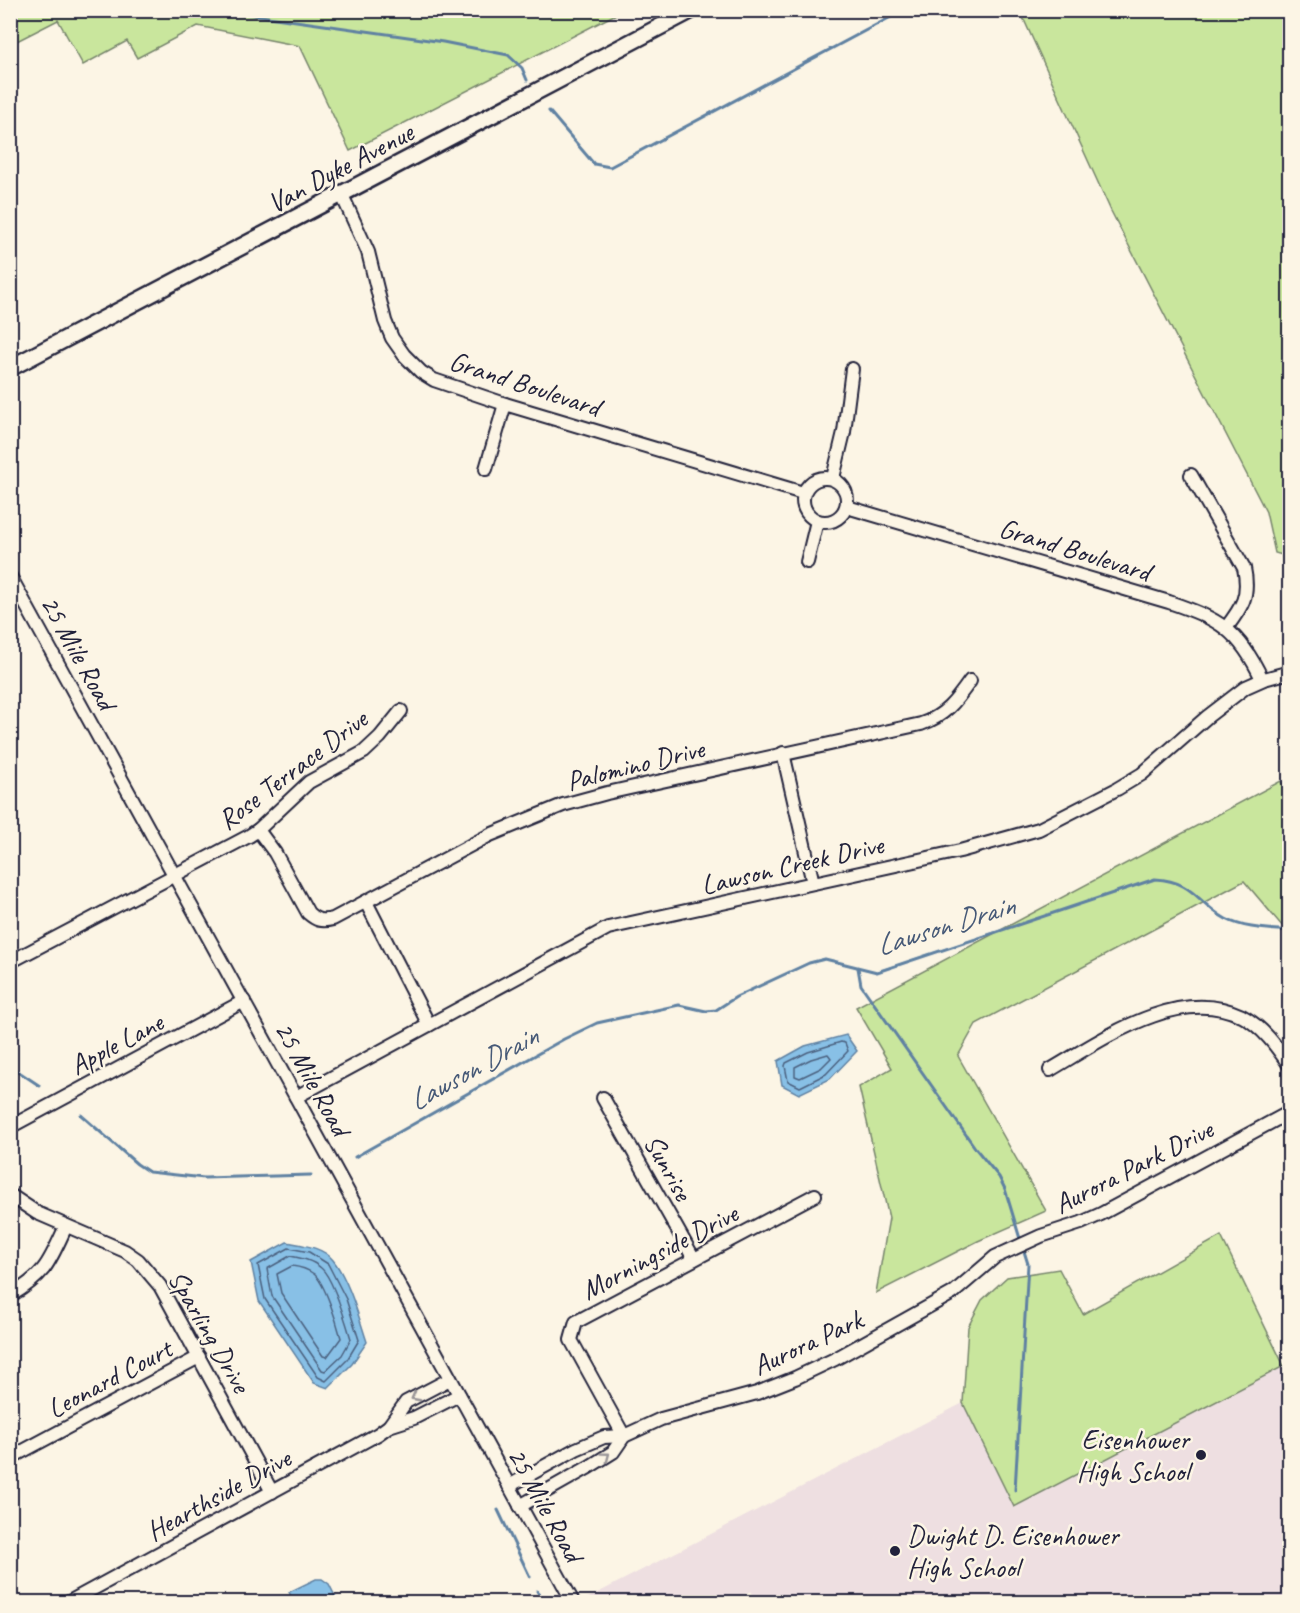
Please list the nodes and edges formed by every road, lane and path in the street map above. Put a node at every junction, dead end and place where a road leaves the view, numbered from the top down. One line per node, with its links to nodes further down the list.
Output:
1 (692, 10): 2 (main road, Van Dyke Avenue)
2 (342, 195): 3 (main road, Van Dyke Avenue); 5 (street, Grand Boulevard)
3 (10, 368)
4 (852, 369): 8 (street)
5 (505, 404): 6 (street); 9 (street, Grand Boulevard)
6 (486, 469)
7 (1191, 475): 14 (street)
8 (832, 478): 9 (street); 10 (street)
9 (803, 493): 11 (street)
10 (847, 507): 11 (street); 14 (street, Grand Boulevard)
11 (817, 521): 12 (street)
12 (807, 562)
13 (10, 576): 21 (street, 25 Mile Road)
14 (1227, 628): 16 (street, Grand Boulevard)
15 (1290, 672): 16 (street, Lawson Creek Drive)
16 (1262, 679): 22 (street, Lawson Creek Drive)
17 (970, 681): 19 (street, Palomino Drive)
18 (401, 711): 20 (street, Rose Terrace Drive)
19 (783, 753): 22 (street); 23 (street, Palomino Drive)
20 (258, 830): 21 (street, Rose Terrace Drive); 23 (street, Palomino Drive)
21 (174, 874): 24 (street, Rose Terrace Drive); 25 (street, 25 Mile Road)
22 (813, 883): 26 (street, Lawson Creek Drive)
23 (366, 902): 26 (street)
24 (10, 962)
25 (243, 1001): 29 (street, 25 Mile Road); 32 (street, Apple Lane)
26 (429, 1025): 29 (street, Lawson Creek Drive)
27 (1290, 1066): 28 (street)
28 (1050, 1070)
29 (296, 1097): 40 (street, 25 Mile Road)
30 (603, 1098): 37 (street, Sunrise)
31 (1290, 1112): 36 (street, Aurora Park Drive)
32 (10, 1126)
33 (10, 1195): 35 (street, Sparling Drive)
34 (815, 1195): 37 (street, Morningside Drive)
35 (66, 1226): 38 (street); 39 (street, Sparling Drive)
36 (995, 1257): 43 (street, Aurora Park)
37 (694, 1259): 43 (street, Morningside Drive)
38 (10, 1296)
39 (199, 1357): 45 (street, Leonard Court); 48 (street, Sparling Drive)
40 (450, 1379): 41 (street, 25 Mile Road); 42 (street, Hearthside Drive, one-way to 42)
41 (459, 1395): 42 (street, Hearthside Drive); 47 (street, 25 Mile Road)
42 (389, 1426): 48 (street, Hearthside Drive)
43 (624, 1436): 44 (street, Aurora Park); 46 (street, Aurora Park, one-way to 43)
44 (566, 1455): 46 (street); 47 (street, Aurora Park)
45 (10, 1458)
46 (578, 1474): 49 (street, Aurora Park)
47 (509, 1486): 49 (street, 25 Mile Road)
48 (272, 1492): 50 (street, Hearthside Drive)
49 (520, 1506): 51 (street, 25 Mile Road)
50 (69, 1602)
51 (573, 1602)

